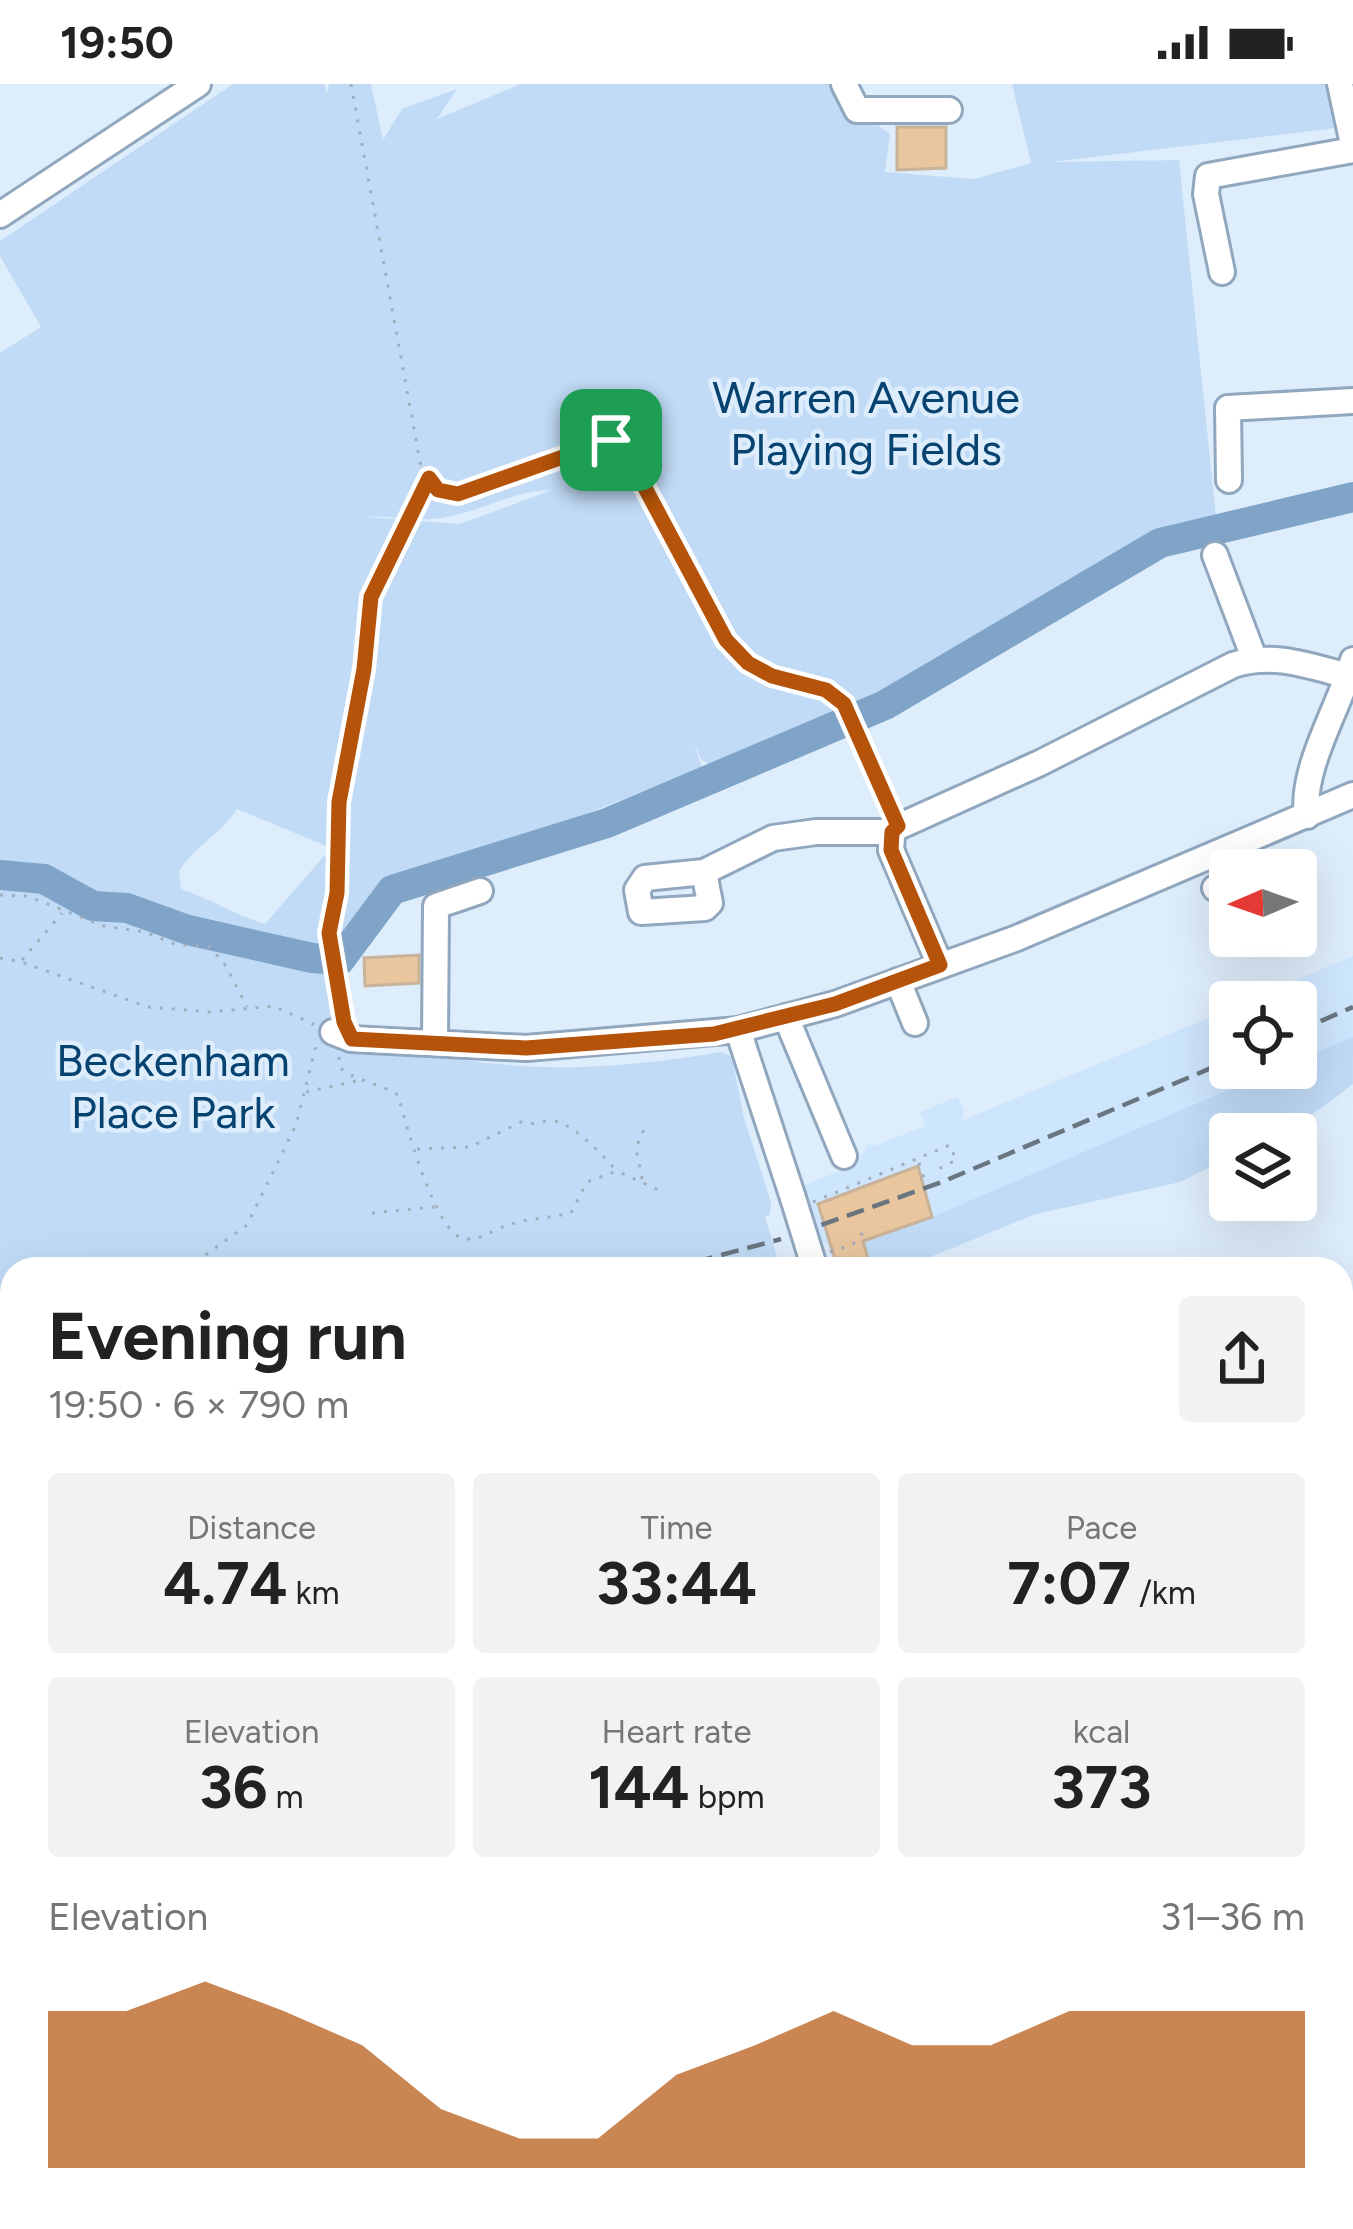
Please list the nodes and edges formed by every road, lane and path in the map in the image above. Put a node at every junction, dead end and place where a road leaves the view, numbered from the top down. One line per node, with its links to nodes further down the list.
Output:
1 (198, 84): 7 (street)
2 (352, 84): 10 (path)
3 (844, 84): 5 (street)
4 (1340, 84): 6 (street)
5 (949, 110)
6 (1353, 147): 8 (street)
7 (0, 215)
8 (1222, 272)
9 (1353, 401): 11 (street)
10 (429, 478): 17 (path); 32 (path)
11 (1229, 480)
12 (1215, 554): 13 (street)
13 (1254, 658): 14 (street); 17 (street)
14 (1351, 668): 16 (street)
15 (1353, 795): 16 (street)
16 (1307, 816): 18 (street)
17 (895, 830): 20 (street); 26 (street)
18 (1253, 849)
19 (1209, 869): 26 (street)
20 (704, 872)
21 (480, 891): 33 (street)
22 (0, 896): 23 (path)
23 (62, 913): 25 (path); 28 (path)
24 (0, 958): 25 (path)
25 (21, 962): 28 (path)
26 (940, 965): 27 (street)
27 (898, 981): 29 (street); 30 (street)
28 (248, 1009): 32 (path)
29 (786, 1017): 31 (street); 38 (street)
30 (915, 1022)
31 (738, 1030): 33 (street); 45 (street)
32 (335, 1040): 33 (street); 34 (path); 35 (path)
33 (435, 1043)
34 (357, 1080): 35 (path); 37 (path)
35 (305, 1093): 49 (path)
36 (645, 1127): 43 (path)
37 (414, 1150): 40 (path); 46 (path)
38 (844, 1156)
39 (918, 1160): 41 (path); 42 (path); 45 (path)
40 (617, 1171): 43 (path); 46 (path)
41 (934, 1172)
42 (925, 1178)
43 (642, 1181): 44 (path)
44 (661, 1191)
45 (797, 1202): 50 (street, bridge)
46 (436, 1207): 47 (path)
47 (372, 1213)
48 (865, 1230): 51 (path)
49 (203, 1257)
50 (814, 1257)
51 (828, 1257)

